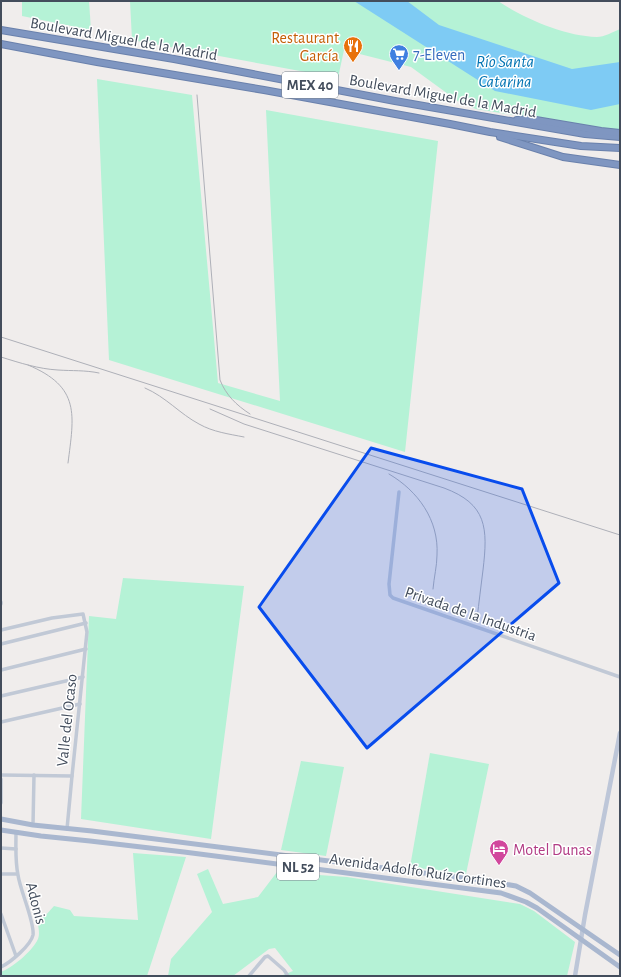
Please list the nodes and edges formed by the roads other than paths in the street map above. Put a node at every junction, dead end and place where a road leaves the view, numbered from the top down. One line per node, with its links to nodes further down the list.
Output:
1 (1, 30): 3 (highway, Boulevard Miguel de la Madrid / MEX 40)
2 (1, 44): 4 (highway, Boulevard Miguel de la Madrid / MEX 40)
3 (514, 121): 5 (highway); 6 (highway, Boulevard Miguel de la Madrid / MEX 40)
4 (490, 132): 7 (highway, Boulevard Miguel de la Madrid / MEX 40); 8 (highway)
5 (620, 133)
6 (620, 137)
7 (620, 148)
8 (620, 165)
9 (399, 492): 16 (street, Privada de la Industria)
10 (86, 623): 11 (street, Valle del Ocaso); 12 (street); 13 (street, Valle del Ocaso)
11 (1, 630)
12 (1, 644)
13 (86, 649): 14 (street); 15 (street, Valle del Ocaso)
14 (1, 670)
15 (83, 677): 17 (street); 18 (street, Valle del Ocaso)
16 (620, 677)
17 (1, 696)
18 (80, 704): 19 (street); 23 (street, Valle del Ocaso)
19 (1, 722)
20 (620, 733): 37 (street)
21 (1, 775): 22 (street)
22 (34, 775): 23 (street); 28 (street)
23 (72, 776): 29 (street, Valle del Ocaso)
24 (1, 780): 25 (street)
25 (1, 790): 26 (street)
26 (1, 803)
27 (1, 819): 28 (main road, Avenida Adolfo Ruíz Cortines / NL 52)
28 (33, 825): 29 (main road, Avenida Adolfo Ruíz Cortines / NL 52)
29 (67, 829): 37 (main road, Avenida Adolfo Ruíz Cortines / NL 52)
30 (1, 830): 31 (main road, Avenida Adolfo Ruíz Cortines / NL 52)
31 (16, 832): 33 (street, Adonis); 38 (main road, Avenida Adolfo Ruíz Cortines / NL 52)
32 (1, 848): 33 (street)
33 (16, 849): 35 (street, Adonis)
34 (1, 874): 35 (street)
35 (17, 874): 40 (street, Adonis)
36 (1, 914): 40 (street)
37 (582, 929): 38 (street); 39 (main road, Avenida Adolfo Ruíz Cortines)
38 (581, 940): 42 (main road, Avenida Adolfo Ruíz Cortines); 45 (street)
39 (620, 955)
40 (16, 956): 41 (street, Adonis)
41 (1, 967)
42 (620, 968)
43 (251, 975): 44 (street)
44 (288, 976)
45 (575, 976)

